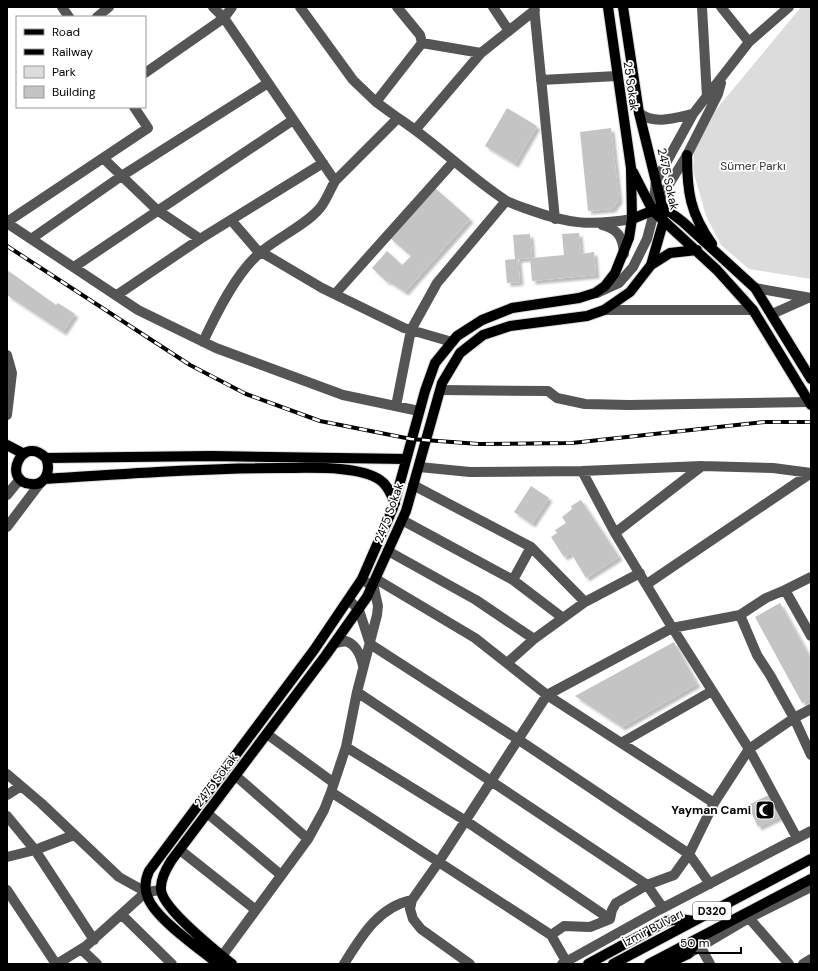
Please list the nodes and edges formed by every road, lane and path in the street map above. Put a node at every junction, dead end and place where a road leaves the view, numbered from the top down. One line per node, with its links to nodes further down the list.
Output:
1 (62, 7): 14 (street)
2 (109, 7): 15 (street)
3 (214, 7): 16 (street)
4 (232, 7): 16 (street)
5 (300, 7): 27 (street)
6 (397, 7): 19 (street)
7 (493, 7): 17 (street)
8 (608, 7): 22 (main road, 25 Sokak)
9 (623, 7): 29 (main road, 25 Sokak)
10 (702, 7): 26 (street)
11 (721, 7): 18 (street)
12 (789, 7): 18 (street)
13 (535, 8): 17 (street); 24 (street)
14 (68, 16)
15 (98, 16)
16 (224, 18): 21 (street); 25 (street)
17 (508, 31): 20 (street)
18 (749, 42): 23 (street)
19 (422, 43): 20 (street); 27 (street)
20 (481, 53): 33 (street)
21 (146, 72)
22 (617, 76): 24 (street); 38 (main road, 25 Sokak)
23 (723, 77): 26 (street); 34 (street)
24 (541, 80): 46 (street)
25 (268, 83): 32 (street); 39 (street)
26 (708, 97): 30 (street)
27 (376, 102): 31 (street)
28 (135, 108): 35 (street)
29 (639, 113): 30 (street); 40 (main road, 2475 Sokak)
30 (693, 114): 40 (street)
31 (398, 118): 33 (street); 41 (street)
32 (293, 120): 37 (street); 44 (street)
33 (416, 129): 36 (street)
34 (687, 154): 43 (street); 57 (main road)
35 (102, 158): 39 (street); 49 (street)
36 (454, 161): 42 (street); 62 (street)
37 (323, 163): 41 (street); 48 (street)
38 (631, 168): 45 (main road); 47 (main road, 2475 Sokak)
39 (120, 176): 44 (street); 52 (street)
40 (656, 181): 43 (main road, 2475 Sokak); 45 (street)
41 (335, 182): 55 (street)
42 (506, 200): 46 (street); 68 (street)
43 (661, 203): 45 (main road); 50 (main road, 2475 Sokak); 57 (main road)
44 (157, 210): 53 (street); 59 (street)
45 (653, 211): 47 (main road); 50 (main road); 61 (street)
46 (555, 219): 51 (street)
47 (632, 219): 51 (street); 56 (main road, 2475 Sokak)
48 (231, 220): 53 (street); 55 (street)
49 (7, 222): 52 (street)
50 (663, 222): 54 (main road); 58 (main road, 2475 Sokak)
51 (598, 224): 56 (street)
52 (32, 239): 59 (street)
53 (200, 239): 63 (street)
54 (697, 250): 58 (main road); 66 (main road)
55 (260, 252): 62 (street); 69 (street)
56 (624, 254): 61 (main road, 2475 Sokak)
57 (722, 257): 60 (main road)
58 (651, 265): 65 (main road, 2475 Sokak)
59 (74, 267): 63 (street)
60 (755, 288): 64 (street); 67 (main road)
61 (595, 293): 70 (main road, 2475 Sokak)
62 (335, 294): 68 (street)
63 (117, 296): 69 (street)
64 (809, 298): 67 (street)
65 (604, 310): 66 (street); 73 (main road, 2475 Sokak)
66 (753, 310): 74 (main road)
67 (772, 314): 72 (main road)
68 (411, 330): 70 (street); 75 (street)
69 (203, 342): 75 (street)
70 (452, 342): 76 (main road, 2475 Sokak)
71 (7, 355): 77 (street)
72 (811, 379)
73 (440, 390): 74 (street); 84 (main road, 2475 Sokak)
74 (810, 403)
75 (396, 406): 76 (street)
76 (419, 411): 81 (main road, 2475 Sokak)
77 (7, 415)
78 (7, 445): 79 (main road)
79 (24, 454): 80 (main road); 87 (main road)
80 (46, 458): 81 (main road); 88 (main road)
81 (406, 459): 91 (main road, 2475 Sokak)
82 (7, 464): 87 (main road)
83 (702, 466): 85 (street); 86 (street); 94 (street)
84 (419, 467): 85 (street); 89 (main road, 2475 Sokak)
85 (582, 471): 94 (street)
86 (811, 473): 102 (street)
87 (18, 474): 88 (main road); 90 (street)
88 (43, 480): 91 (main road); 93 (street)
89 (413, 485): 92 (main road, 2475 Sokak); 95 (street)
90 (7, 495)
91 (395, 503): 99 (main road, 2475 Sokak)
92 (402, 520): 96 (main road, 2475 Sokak); 100 (street)
93 (7, 527)
94 (616, 533): 97 (street)
95 (531, 547): 100 (street); 105 (street)
96 (388, 551): 101 (main road, 2475 Sokak); 111 (street)
97 (640, 573): 102 (street); 105 (street)
98 (811, 577): 103 (street)
99 (362, 579): 101 (street); 104 (main road, 2475 Sokak)
100 (513, 580): 108 (street)
101 (374, 583): 106 (main road, 2475 Sokak); 113 (street); 114 (street)
102 (646, 584): 109 (street)
103 (786, 590): 107 (street); 110 (street)
104 (349, 600): 106 (street); 154 (main road, 2475 Sokak)
105 (585, 602): 108 (street)
106 (359, 610): 112 (main road, 2475 Sokak); 113 (street)
107 (740, 615): 109 (street); 120 (street)
108 (563, 618): 111 (street)
109 (672, 628): 116 (street); 118 (street)
110 (811, 636)
111 (534, 639): 114 (street)
112 (335, 643): 115 (street); 121 (main road, 2475 Sokak)
113 (370, 644): 115 (street); 122 (street)
114 (507, 663): 118 (street)
115 (364, 667): 117 (street)
116 (712, 691): 123 (street); 125 (street)
117 (357, 692): 124 (street); 129 (street)
118 (547, 695): 122 (street); 123 (street)
119 (811, 709): 120 (street)
120 (794, 718): 125 (street); 126 (street)
121 (267, 734): 128 (main road, 2475 Sokak); 131 (street)
122 (519, 740): 129 (street); 143 (street)
123 (621, 743): 133 (street)
124 (346, 747): 131 (street); 136 (street)
125 (749, 749): 133 (street); 139 (street)
126 (811, 755)
127 (7, 774): 130 (street)
128 (236, 776): 134 (main road, 2475 Sokak); 140 (street)
129 (492, 781): 136 (street); 150 (street)
130 (21, 786): 132 (street); 138 (street)
131 (333, 787): 140 (street); 146 (street)
132 (7, 795)
133 (714, 803): 143 (street)
134 (208, 813): 142 (main road, 2475 Sokak); 147 (street)
135 (7, 816): 141 (street)
136 (466, 821): 146 (street); 160 (street)
137 (811, 831): 139 (street)
138 (74, 835): 141 (street); 154 (street)
139 (797, 838): 149 (street)
140 (308, 839): 147 (street)
141 (35, 850): 144 (street); 163 (street)
142 (180, 850): 153 (main road, 2475 Sokak); 157 (street)
143 (689, 854): 149 (street); 150 (street)
144 (7, 857)
145 (811, 859): 161 (main road, İzmir Bulvarı / D320)
146 (438, 863): 155 (street); 162 (street)
147 (281, 875): 157 (street)
148 (811, 879): 164 (main road, D320)
149 (710, 884): 156 (street)
150 (647, 885): 156 (street); 160 (street)
151 (811, 887): 159 (street)
152 (7, 890): 170 (street)
153 (161, 890): 154 (street); 167 (main road)
154 (146, 892): 158 (street); 167 (main road)
155 (412, 900): 168 (street); 174 (street)
156 (663, 908): 169 (street)
157 (256, 910): 167 (street)
158 (122, 915): 163 (street); 172 (street)
159 (749, 918): 164 (street); 180 (street)
160 (610, 919): 162 (street)
161 (694, 921): 175 (main road); 176 (main road, İzmir Bulvarı / D320)
162 (551, 935): 169 (street)
163 (94, 940): 165 (street)
164 (700, 942): 177 (main road, D320); 178 (main road); 179 (street)
165 (81, 950): 170 (street); 171 (street)
166 (811, 959): 181 (street)
167 (220, 960): 173 (main road)
168 (462, 962)
169 (564, 963)
170 (56, 964)
171 (97, 964)
172 (172, 964)
173 (232, 964)
174 (344, 964)
175 (588, 964)
176 (613, 964)
177 (649, 964)
178 (667, 964)
179 (710, 964)
180 (789, 964)
181 (803, 964)

